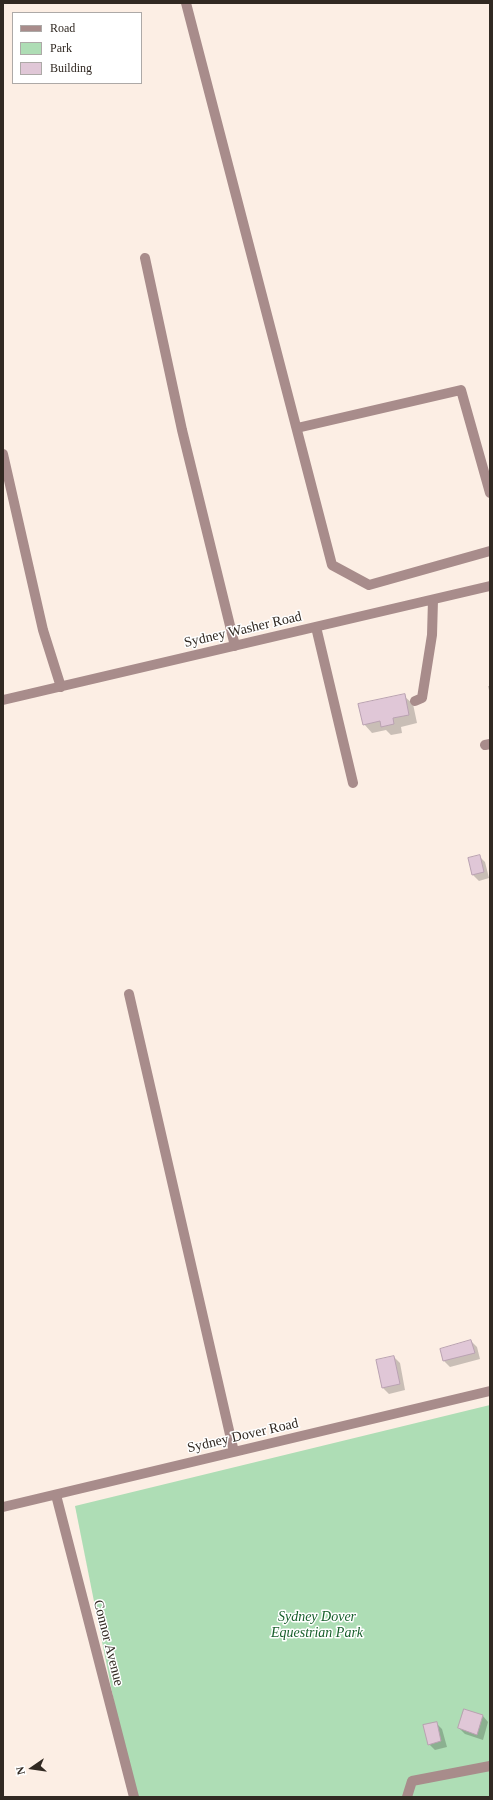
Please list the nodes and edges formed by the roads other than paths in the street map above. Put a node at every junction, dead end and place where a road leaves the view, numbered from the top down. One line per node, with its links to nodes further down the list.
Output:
1 (186, 3): 3 (street)
2 (145, 258): 10 (street)
3 (297, 428): 5 (street); 6 (street)
4 (3, 454): 11 (street)
5 (490, 493)
6 (490, 551)
7 (490, 586): 8 (street, Sydney Washer Road)
8 (433, 600): 9 (street, Sydney Washer Road); 13 (street)
9 (316, 627): 10 (street, Sydney Washer Road); 14 (street)
10 (234, 646): 11 (street, Sydney Washer Road)
11 (61, 687): 12 (street, Sydney Washer Road)
12 (3, 700)
13 (415, 700)
14 (353, 783)
15 (129, 994): 17 (street)
16 (490, 1391): 17 (street, Sydney Dover Road)
17 (234, 1452): 18 (street, Sydney Dover Road)
18 (56, 1495): 19 (street, Sydney Dover Road); 21 (street, Connor Avenue)
19 (3, 1507)
20 (490, 1766): 22 (street)
21 (134, 1797)
22 (407, 1797)

